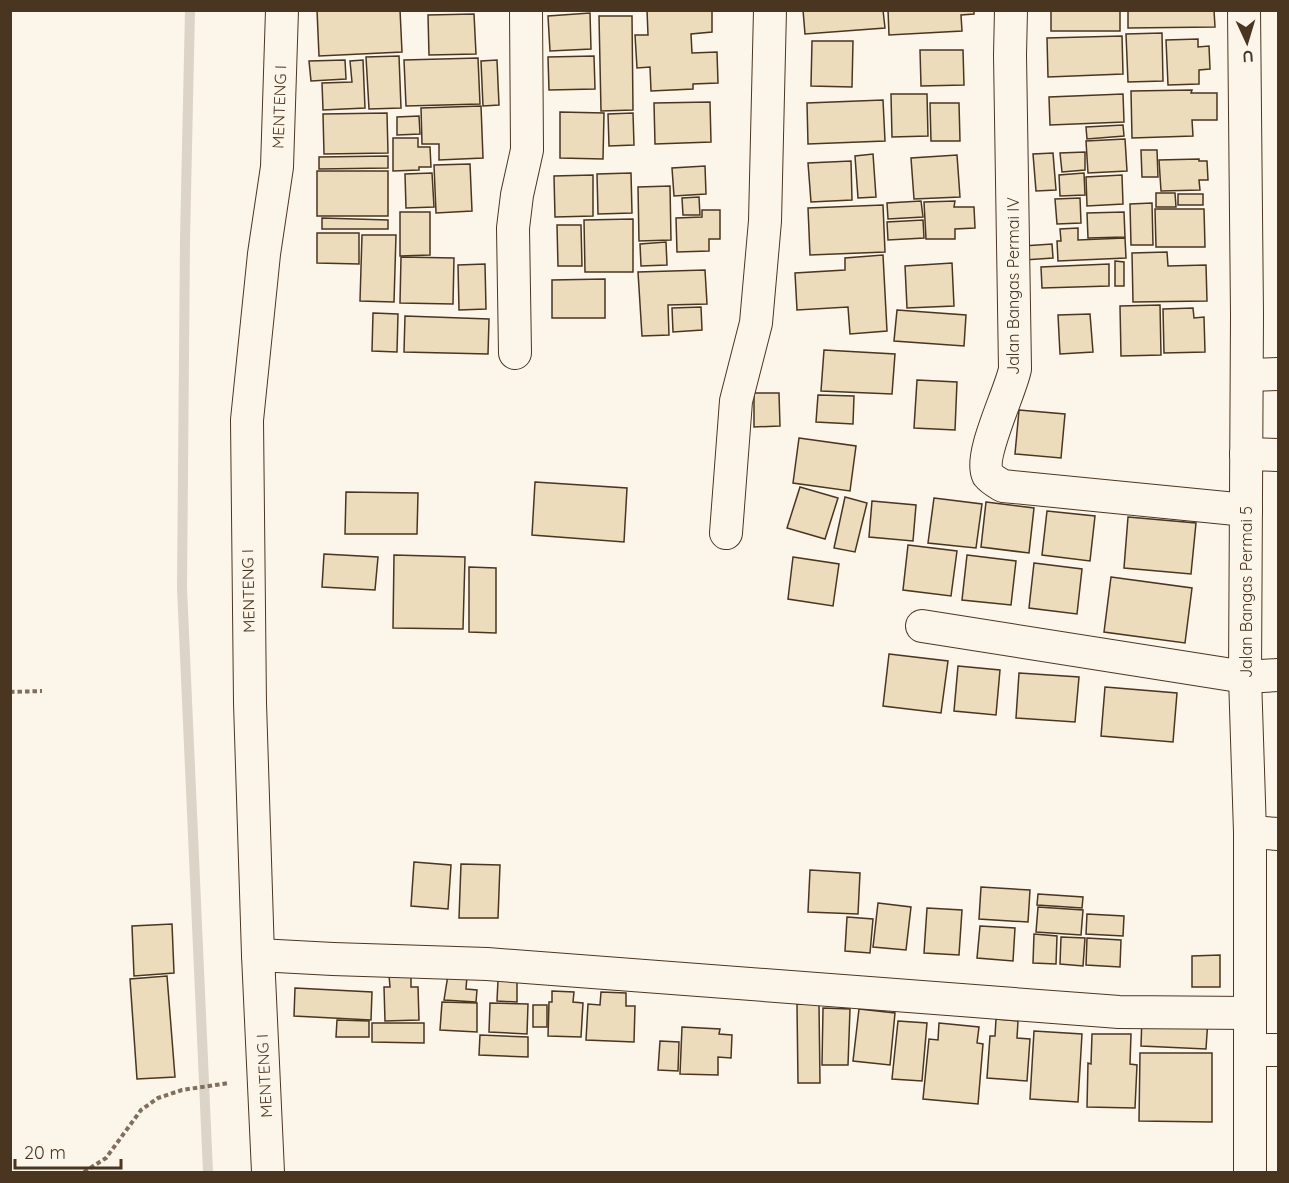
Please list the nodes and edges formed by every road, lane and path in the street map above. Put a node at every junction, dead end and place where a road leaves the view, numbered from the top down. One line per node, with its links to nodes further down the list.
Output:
1 (282, 10): 19 (street, MENTENG I)
2 (526, 10): 6 (street)
3 (770, 10): 12 (street)
4 (1011, 10): 11 (street, Jalan Bangas Permai IV)
5 (1244, 10): 8 (street, Jalan Bangas Permai 5)
6 (515, 353)
7 (1278, 374): 8 (street)
8 (1246, 375): 9 (street, Jalan Bangas Permai 5)
9 (1246, 454): 10 (street); 11 (street, Jalan Bangas Permai 5)
10 (1278, 455)
11 (1246, 510): 15 (street, Jalan Bangas Permai 5)
12 (726, 533)
13 (922, 626): 15 (street)
14 (1278, 675): 15 (street)
15 (1245, 677): 18 (street, Jalan Bangas Permai 5)
16 (42, 691): 17 (path)
17 (10, 692)
18 (1264, 833): 20 (street, Jalan Bangas Permai 5)
19 (258, 955): 20 (street); 24 (street, MENTENG I)
20 (1249, 1013): 21 (street, Jalan Bangas Permai 5)
21 (1264, 1050): 25 (street, Jalan Bangas Permai 5)
22 (226, 1084): 23 (path)
23 (84, 1173)
24 (268, 1173)
25 (1250, 1173)

